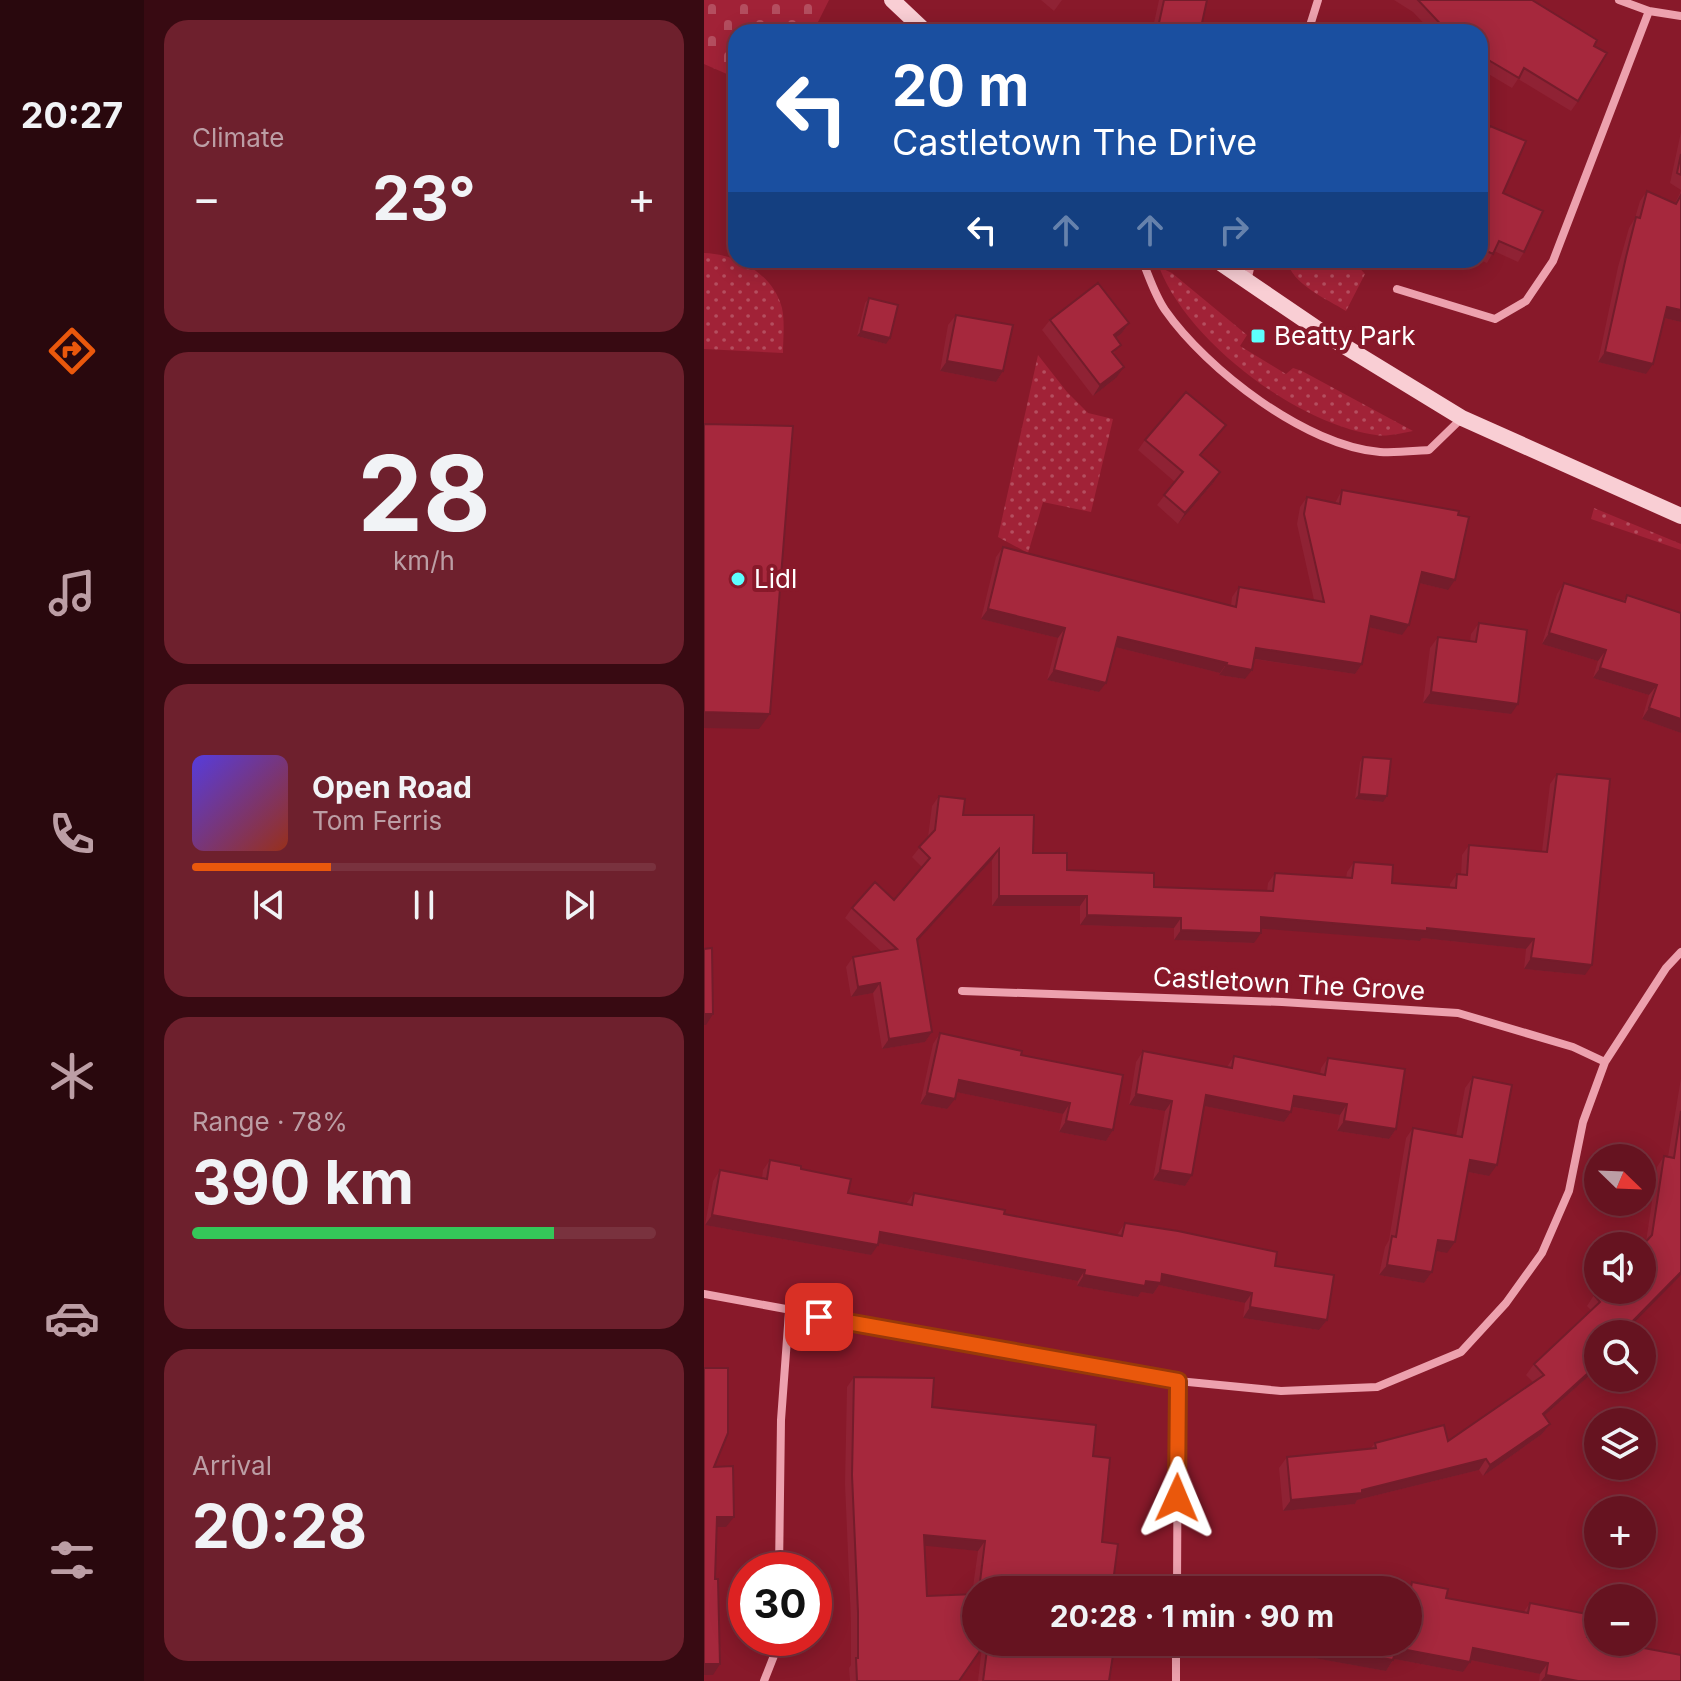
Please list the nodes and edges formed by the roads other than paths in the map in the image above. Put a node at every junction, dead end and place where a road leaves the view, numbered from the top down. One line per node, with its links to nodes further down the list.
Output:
1 (892, 0): 6 (main road)
2 (1318, 0): 7 (street)
3 (1619, 0): 4 (street)
4 (1649, 11): 5 (street); 12 (street)
5 (1681, 16)
6 (918, 24)
7 (1310, 24)
8 (1146, 268): 13 (street)
9 (1227, 268): 11 (main road)
10 (1250, 268): 11 (street)
11 (1247, 282): 13 (main road)
12 (1397, 289)
13 (1462, 418): 14 (main road)
14 (1681, 516)
15 (1681, 952): 17 (street)
16 (962, 991): 17 (street, Castletown The Grove)
17 (1605, 1062): 20 (street)
18 (704, 1294): 19 (street)
19 (789, 1312): 20 (street); 21 (street)
20 (1178, 1381): 22 (street)
21 (779, 1552)
22 (1177, 1576)
23 (774, 1656): 25 (street)
24 (1176, 1656): 26 (street)
25 (764, 1681)
26 (1176, 1681)

